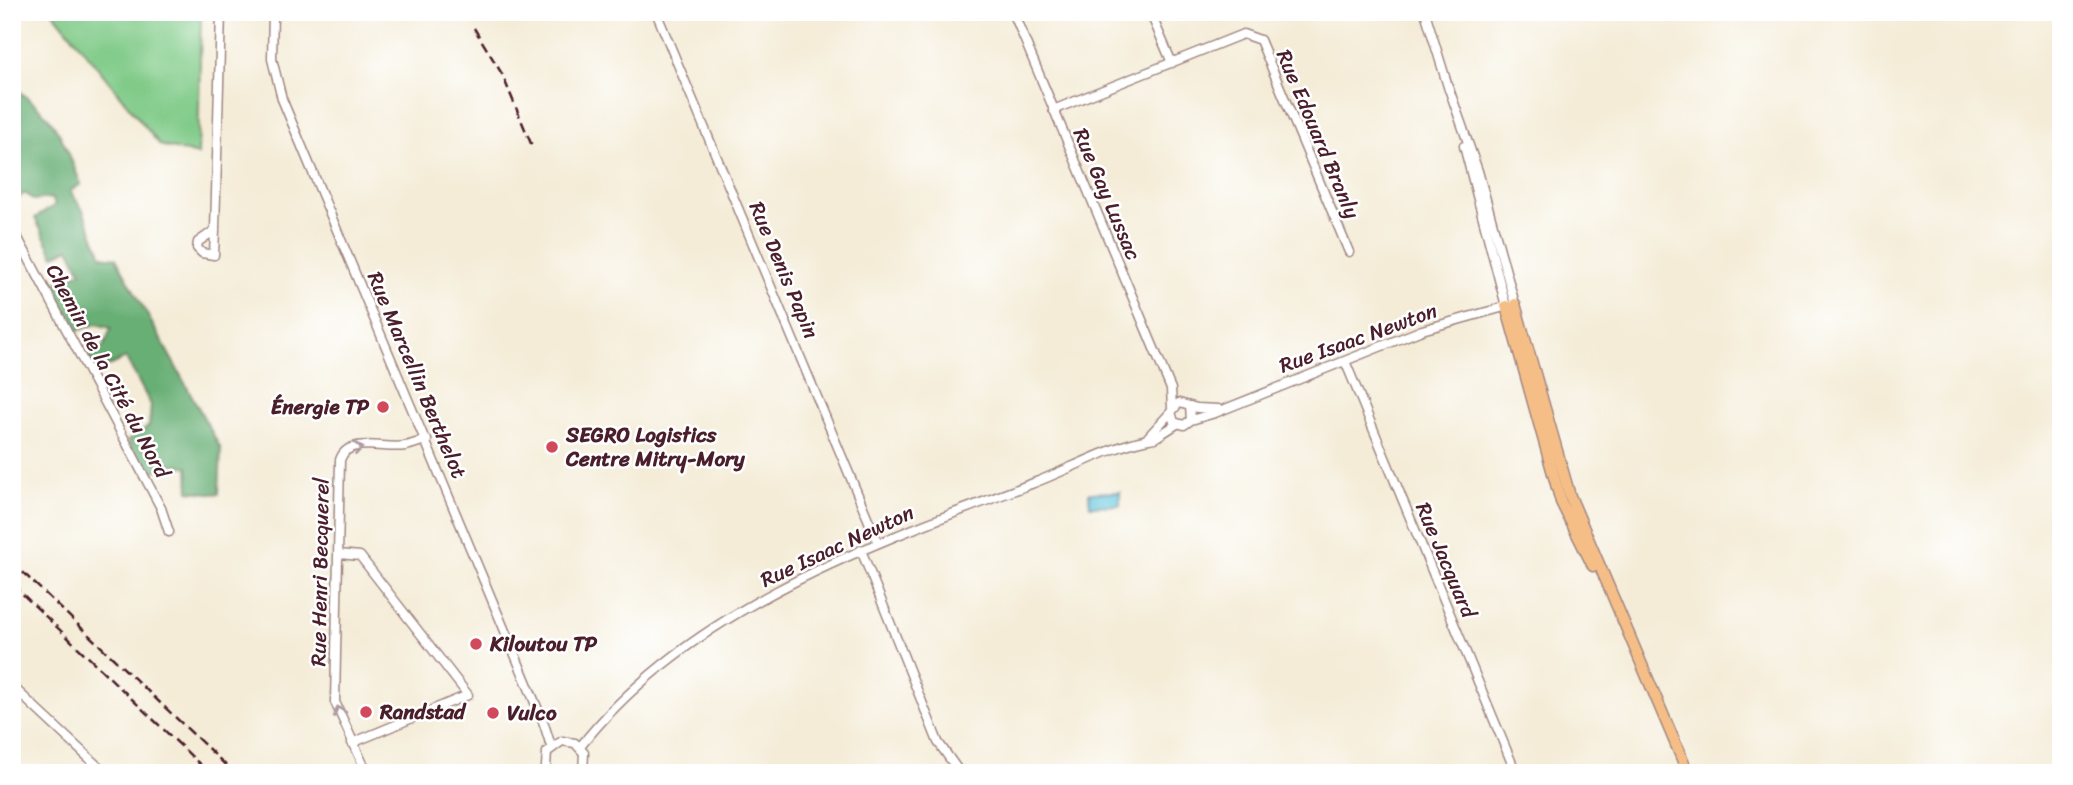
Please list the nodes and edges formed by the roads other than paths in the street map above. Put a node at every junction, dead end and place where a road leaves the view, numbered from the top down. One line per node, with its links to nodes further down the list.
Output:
1 (221, 12): 10 (street)
2 (274, 12): 21 (street, Rue Marcellin Berthelot)
3 (656, 12): 23 (street, Rue Denis Papin)
4 (1013, 12): 8 (street, Rue Gay Lussac)
5 (1150, 12): 7 (street)
6 (1425, 12): 12 (street)
7 (1172, 63): 8 (street, Rue Edouard Branly); 11 (street, Rue Edouard Branly)
8 (1054, 110): 14 (street, Rue Gay Lussac)
9 (12, 228): 22 (street, Chemin de la Cité du Nord)
10 (215, 230)
11 (1349, 252)
12 (1511, 305): 13 (street, Rue Isaac Newton); 30 (main road)
13 (1345, 361): 16 (street, Rue Isaac Newton); 36 (street, Rue Jacquard)
14 (1171, 389): 15 (street, Rue Gay Lussac); 17 (street, Rue Gay Lussac)
15 (1186, 405): 16 (street, Rue Isaac Newton); 17 (street); 18 (street)
16 (1225, 408): 18 (street, Rue Isaac Newton)
17 (1172, 410): 19 (street); 20 (street, Rue Isaac Newton)
18 (1191, 420): 19 (street, Rue Isaac Newton)
19 (1177, 424): 20 (street, Rue Isaac Newton)
20 (1146, 439): 23 (street, Rue Isaac Newton)
21 (427, 440): 25 (street, Rue Henri Becquerel, one-way to 21); 28 (street, Rue Marcellin Berthelot)
22 (169, 532)
23 (878, 543): 24 (street, Rue Isaac Newton)
24 (861, 550): 29 (street, Rue Isaac Newton); 35 (street)
25 (339, 554): 27 (street, Rue Henri Becquerel, one-way to 25); 27 (street)
26 (12, 686): 31 (street)
27 (352, 743): 32 (street, Rue Henri Becquerel)
28 (551, 746): 29 (street); 33 (street)
29 (580, 747): 34 (street)
30 (1688, 772)
31 (105, 773)
32 (367, 773)
33 (549, 773)
34 (583, 773)
35 (960, 773)
36 (1516, 773)

